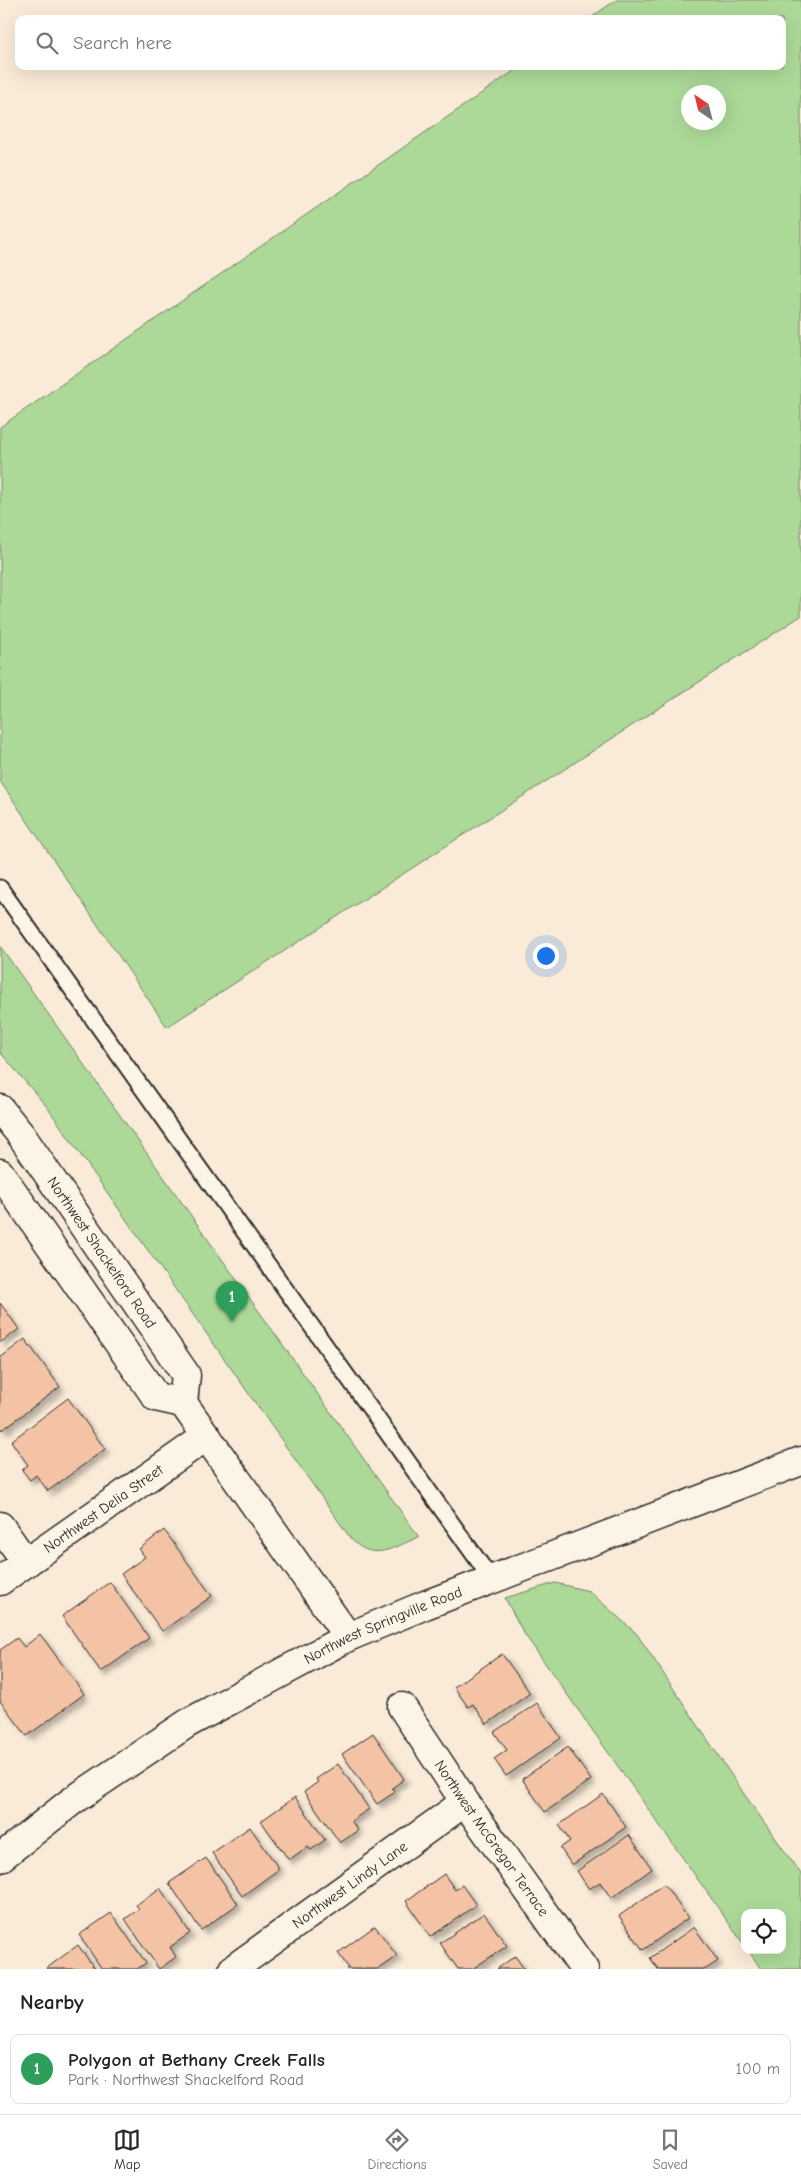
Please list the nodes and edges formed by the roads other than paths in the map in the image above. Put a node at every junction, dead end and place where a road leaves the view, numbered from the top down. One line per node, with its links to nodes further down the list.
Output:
1 (0, 888): 9 (lane)
2 (0, 1109): 4 (street, Northwest Shackelford Road)
3 (0, 1173): 4 (street)
4 (183, 1403): 5 (street)
5 (206, 1436): 8 (street, Northwest Delia Street); 11 (street)
6 (801, 1461): 9 (street, Northwest Springville Road)
7 (0, 1526): 8 (street)
8 (26, 1562): 10 (street, Northwest Delia Street)
9 (492, 1580): 11 (street, Northwest Springville Road)
10 (0, 1581)
11 (348, 1637): 14 (street, Northwest Springville Road)
12 (402, 1706): 13 (street, Northwest McGregor Terrace)
13 (465, 1802): 15 (street, Northwest Lindy Lane); 16 (street, Northwest McGregor Terrace)
14 (0, 1858)
15 (251, 1964)
16 (584, 1969)

